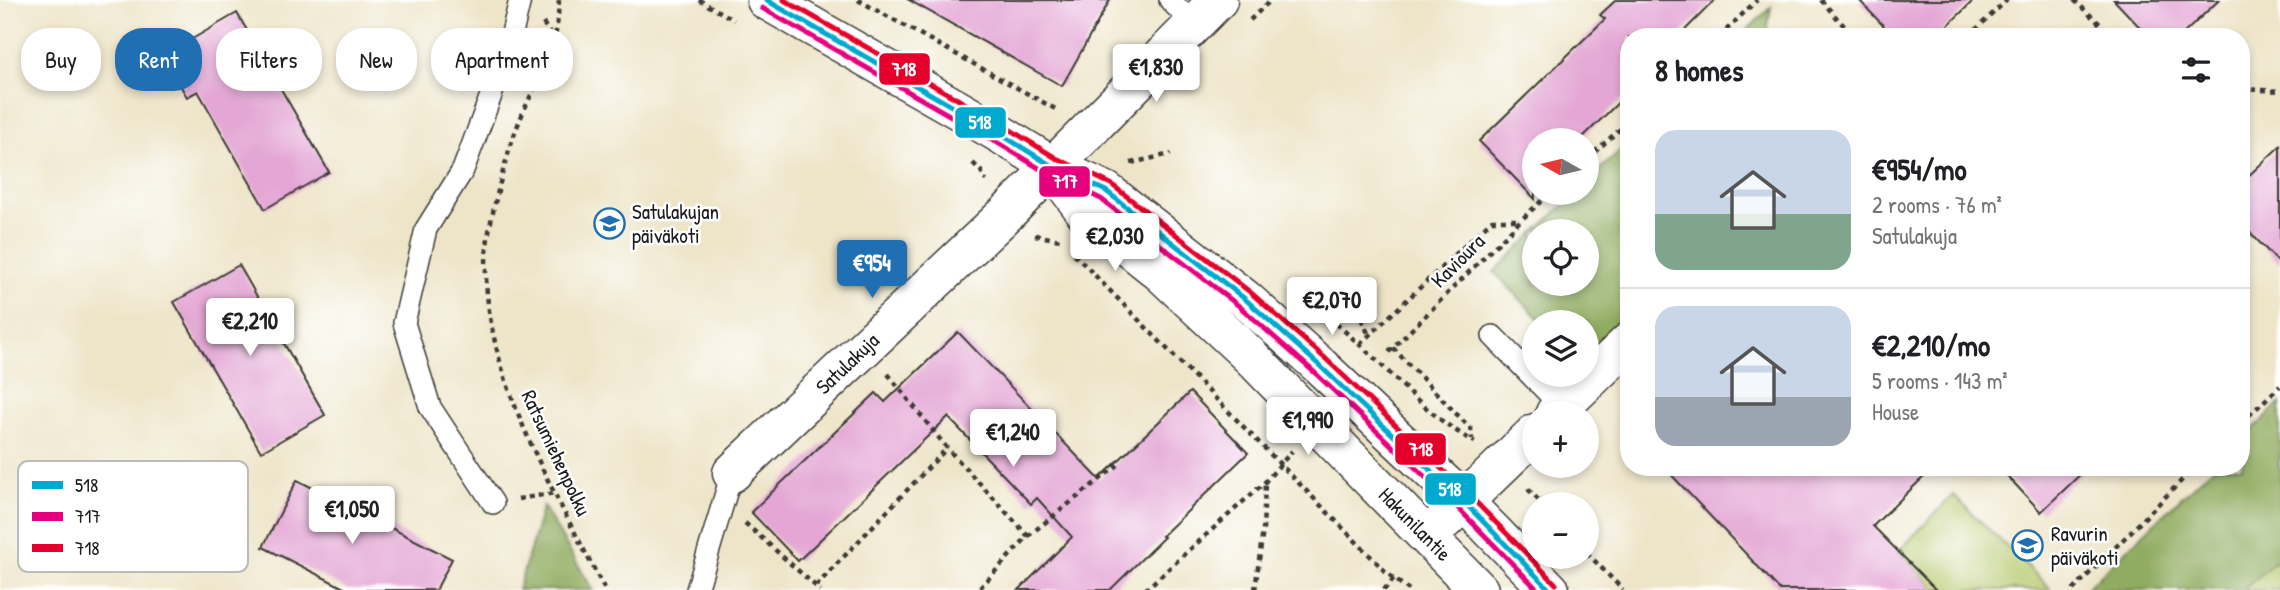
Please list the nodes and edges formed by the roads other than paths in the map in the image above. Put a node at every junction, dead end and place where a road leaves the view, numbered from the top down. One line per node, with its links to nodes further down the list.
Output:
1 (520, 0): 12 (lane)
2 (766, 0): 4 (main road, Hakunilantie)
3 (1194, 8): 4 (main road, Satulakuja)
4 (1052, 166): 10 (main road, Satulakuja); 11 (main road, Hakunilantie); 13 (main road, Hakunilantie)
5 (1493, 336): 7 (lane)
6 (1620, 351): 8 (main road)
7 (1538, 401)
8 (1568, 401)
9 (1522, 445): 11 (main road)
10 (732, 473): 14 (lane)
11 (1463, 501): 13 (main road); 16 (main road, Hakunilantie)
12 (493, 503)
13 (1428, 536): 15 (main road, Hakunilantie)
14 (697, 590)
15 (1479, 590)
16 (1550, 590)

